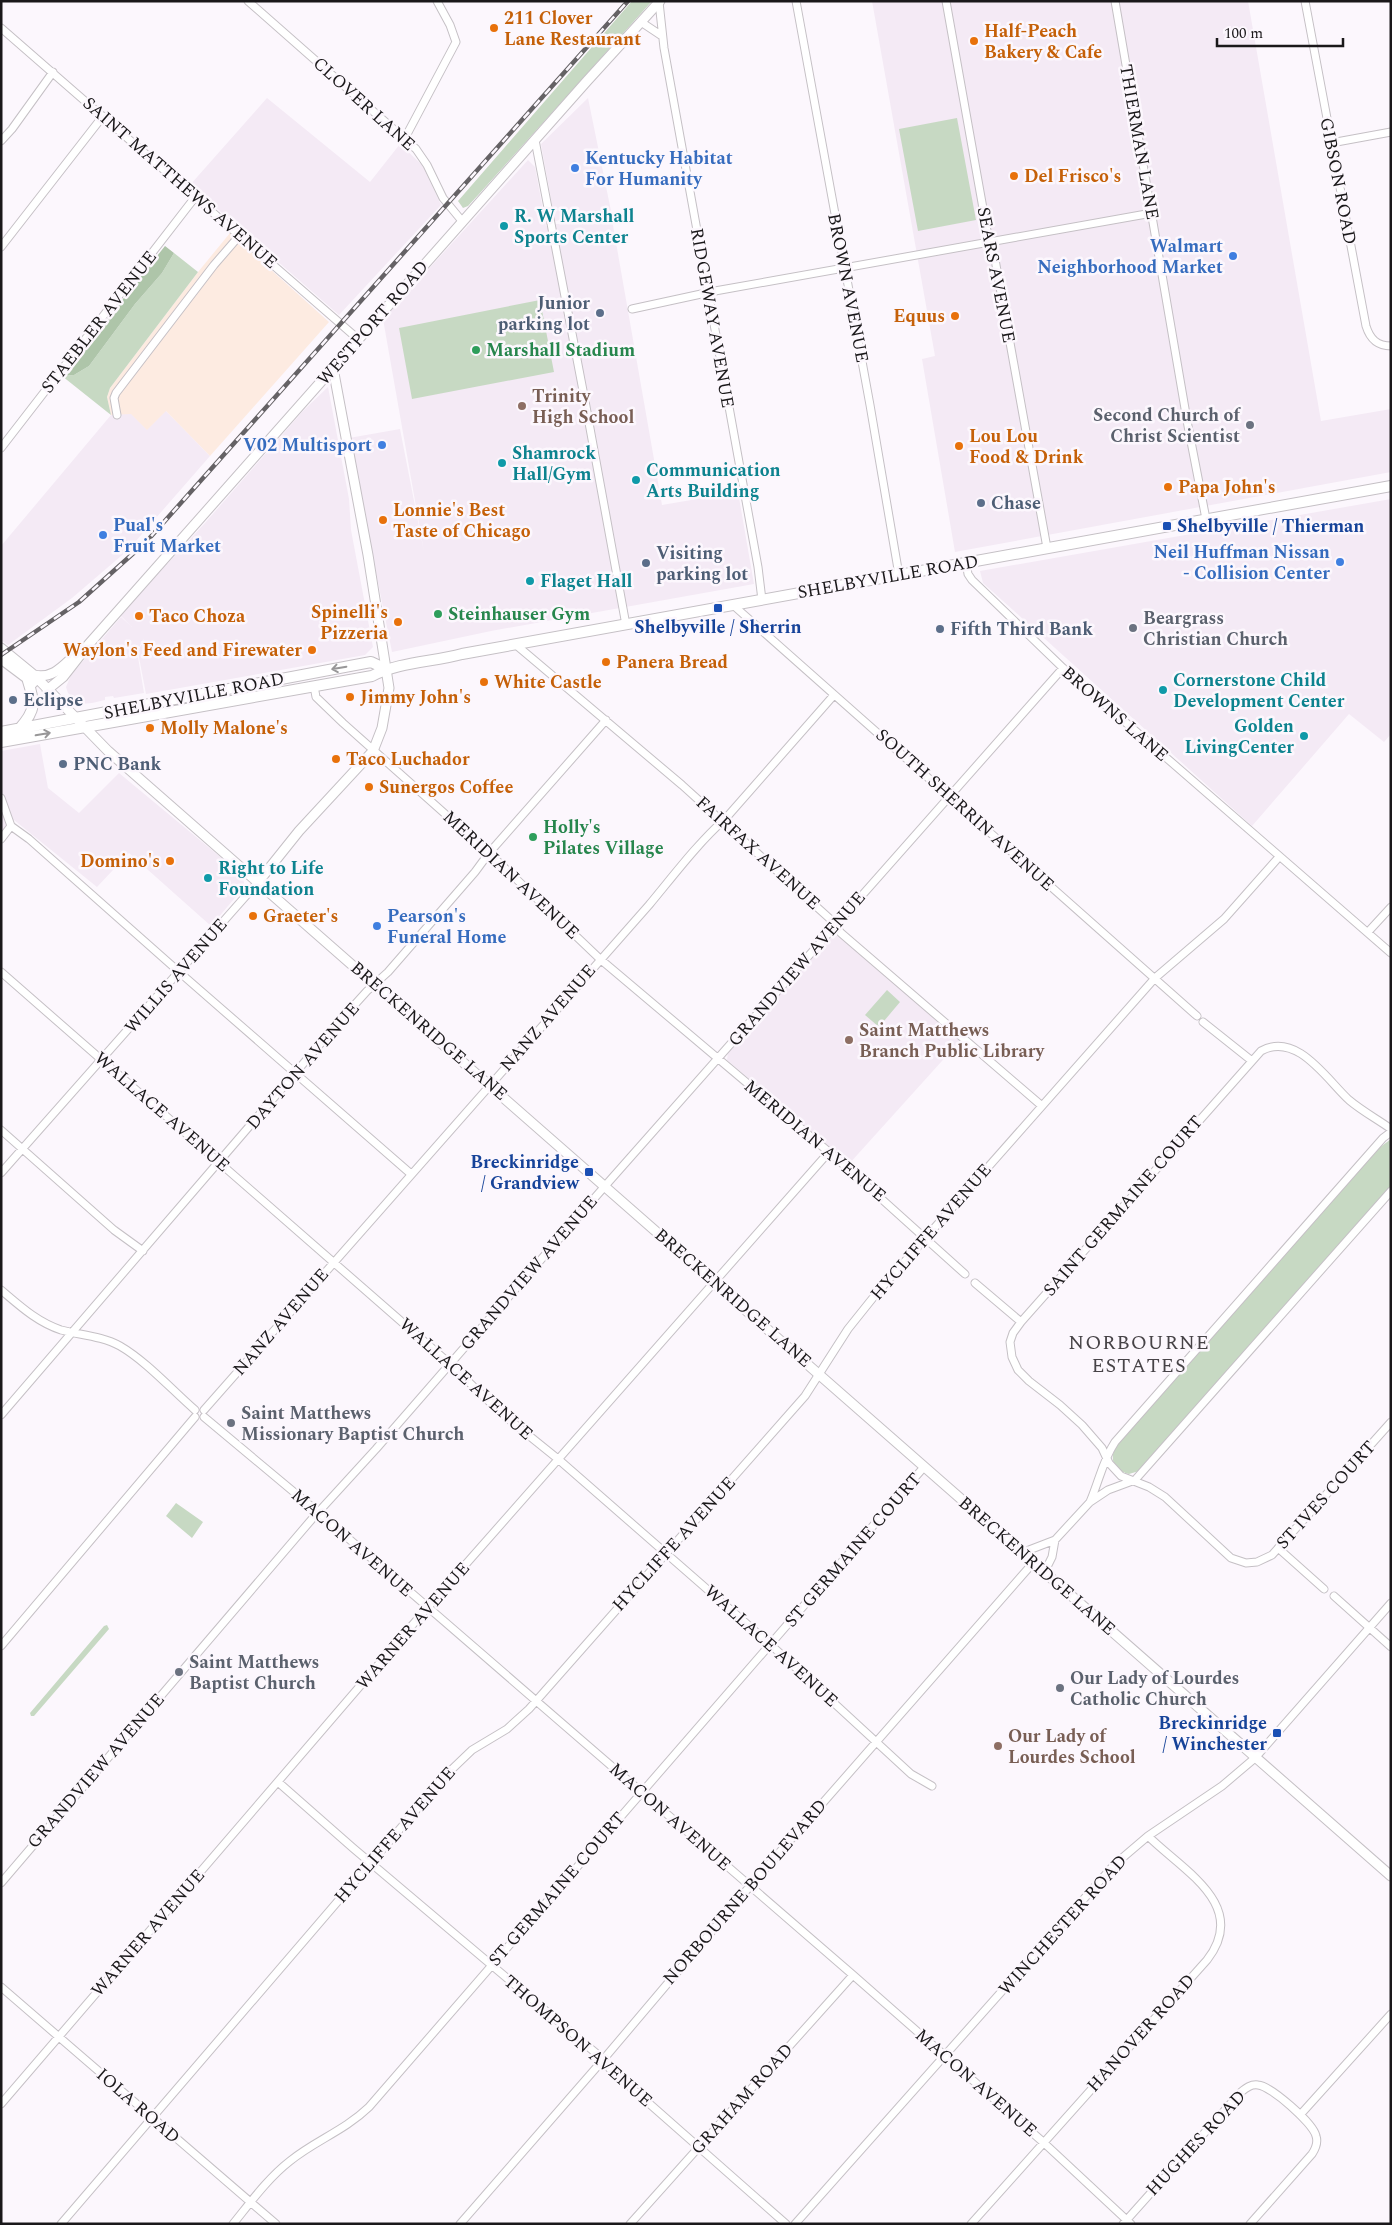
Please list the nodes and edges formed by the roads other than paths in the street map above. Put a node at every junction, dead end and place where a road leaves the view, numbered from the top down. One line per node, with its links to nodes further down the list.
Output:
1 (248, 1): 14 (street, CLOVER LANE)
2 (437, 1): 14 (street)
3 (796, 1): 24 (street, BROWN AVENUE)
4 (946, 1): 22 (street, SEARS AVENUE)
5 (1115, 1): 19 (street, THIERMAN LANE)
6 (1305, 1): 17 (street, GIBSON ROAD)
7 (660, 2): 8 (main road, WESTPORT ROAD); 10 (street, RIDGEWAY AVENUE)
8 (641, 22): 10 (street); 15 (main road, WESTPORT ROAD)
9 (1, 28): 11 (street, SAINT MATTHEWS AVENUE)
10 (662, 36): 25 (street, RIDGEWAY AVENUE)
11 (53, 72): 12 (street, SAINT MATTHEWS AVENUE); 16 (street)
12 (103, 116): 18 (street, SAINT MATTHEWS AVENUE); 23 (street)
13 (1391, 132): 17 (street)
14 (405, 138): 20 (street, CLOVER LANE)
15 (535, 140): 20 (main road, WESTPORT ROAD); 39 (street)
16 (1, 141)
17 (1331, 143): 28 (street, GIBSON ROAD)
18 (196, 196): 21 (street, SAINT MATTHEWS AVENUE); 31 (street, STAEBLER AVENUE)
19 (1152, 213): 22 (street); 33 (street, THIERMAN LANE)
20 (462, 222): 27 (main road, WESTPORT ROAD)
21 (240, 235): 27 (street, SAINT MATTHEWS AVENUE); 30 (street)
22 (989, 242): 24 (street); 34 (street, SEARS AVENUE)
23 (1, 247)
24 (844, 268): 25 (street); 36 (street, BROWN AVENUE)
25 (708, 292): 26 (street); 37 (street, RIDGEWAY AVENUE)
26 (632, 309)
27 (358, 339): 29 (main road, WESTPORT ROAD)
28 (1391, 346)
29 (333, 368): 41 (main road, WESTPORT ROAD); 45 (main road)
30 (117, 415)
31 (1, 448)
32 (1391, 486): 33 (main road, SHELBYVILLE ROAD)
33 (1206, 519): 34 (main road, SHELBYVILLE ROAD)
34 (1047, 548): 35 (main road, SHELBYVILLE ROAD)
35 (966, 562): 36 (main road, SHELBYVILLE ROAD); 44 (street, BROWNS LANE)
36 (899, 575): 37 (main road, SHELBYVILLE ROAD)
37 (762, 600): 38 (main road, SHELBYVILLE ROAD)
38 (733, 605): 39 (main road, SHELBYVILLE ROAD); 49 (street, SOUTH SHERRIN AVENUE)
39 (626, 624): 40 (main road, SHELBYVILLE ROAD)
40 (515, 644): 45 (main road, SHELBYVILLE ROAD); 51 (street, FAIRFAX AVENUE)
41 (88, 645): 46 (main road, WESTPORT ROAD); 48 (main road, WESTPORT ROAD)
42 (1, 648): 46 (main road)
43 (1, 659): 46 (main road)
44 (1063, 668): 57 (street, GRANDVIEW AVENUE); 63 (street, BROWNS LANE)
45 (386, 669): 47 (main road, SHELBYVILLE ROAD); 50 (main road, SHELBYVILLE ROAD, one-way to 50); 56 (main road, WILLIS AVENUE)
46 (31, 678): 48 (main road); 53 (main road)
47 (314, 686): 52 (main road, SHELBYVILLE ROAD); 56 (street, MERIDIAN AVENUE)
48 (46, 689): 50 (main road, BRECKENRIDGE LANE)
49 (834, 696): 57 (street, SOUTH SHERRIN AVENUE); 59 (street, NANZ AVENUE)
50 (77, 718): 52 (main road, BRECKENRIDGE LANE); 53 (main road, SHELBYVILLE ROAD)
51 (606, 720): 59 (street, FAIRFAX AVENUE); 62 (street, DAYTON AVENUE)
52 (84, 726): 55 (main road, SHELBYVILLE ROAD, one-way to 52); 64 (main road, BRECKENRIDGE LANE)
53 (20, 728): 54 (main road, SHELBYVILLE ROAD)
54 (1, 732)
55 (1, 742)
56 (373, 751): 62 (street, MERIDIAN AVENUE); 64 (main road, WILLIS AVENUE)
57 (949, 795): 66 (street, GRANDVIEW AVENUE); 72 (street, SOUTH SHERRIN AVENUE)
58 (1, 798): 60 (street)
59 (722, 822): 66 (street, FAIRFAX AVENUE); 69 (street, NANZ AVENUE)
60 (11, 826): 61 (street); 70 (street)
61 (1, 839)
62 (489, 853): 69 (street, MERIDIAN AVENUE); 73 (street, DAYTON AVENUE)
63 (1279, 857): 67 (street, BROWNS LANE); 72 (street, HYCLIFFE AVENUE)
64 (259, 881): 70 (street, WILLIS AVENUE); 73 (main road, BRECKENRIDGE LANE)
65 (1391, 907): 67 (street)
66 (835, 926): 76 (street, GRANDVIEW AVENUE); 81 (street, FAIRFAX AVENUE)
67 (1368, 932): 68 (street, BROWNS LANE)
68 (1391, 953)
69 (600, 959): 76 (street, MERIDIAN AVENUE); 80 (street, NANZ AVENUE)
70 (179, 971): 77 (street, WILLIS AVENUE); 79 (street)
71 (1, 972): 77 (street, WALLACE AVENUE)
72 (1155, 978): 74 (street, SOUTH SHERRIN AVENUE); 81 (street, HYCLIFFE AVENUE)
73 (376, 984): 79 (street, DAYTON AVENUE); 80 (main road, BRECKENRIDGE LANE)
74 (1197, 1016)
75 (1204, 1022): 78 (street)
76 (718, 1058): 85 (street, MERIDIAN AVENUE); 89 (street, GRANDVIEW AVENUE)
77 (102, 1060): 84 (street, WILLIS AVENUE); 86 (street, WALLACE AVENUE)
78 (1252, 1061): 83 (street); 98 (street, SAINT GERMAINE COURT)
79 (296, 1073): 86 (street, DAYTON AVENUE); 88 (street)
80 (490, 1085): 88 (street, NANZ AVENUE); 89 (main road, BRECKENRIDGE LANE)
81 (1042, 1106): 91 (street, HYCLIFFE AVENUE)
82 (1, 1130): 84 (street)
83 (1391, 1130): 106 (street)
84 (22, 1149): 87 (street, WILLIS AVENUE); 92 (street)
85 (828, 1152): 91 (street, MERIDIAN AVENUE); 95 (street, WARNER AVENUE)
86 (219, 1162): 92 (street, DAYTON AVENUE); 93 (street, WALLACE AVENUE)
87 (1, 1173)
88 (411, 1174): 93 (street, NANZ AVENUE)
89 (604, 1186): 95 (main road, BRECKENRIDGE LANE); 100 (street, GRANDVIEW AVENUE)
90 (1391, 1191): 109 (street)
91 (926, 1237): 94 (street, MERIDIAN AVENUE); 101 (street, HYCLIFFE AVENUE)
92 (144, 1251): 99 (street, DAYTON AVENUE)
93 (334, 1262): 100 (street, WALLACE AVENUE); 102 (street, NANZ AVENUE)
94 (965, 1274)
95 (714, 1282): 101 (main road, BRECKENRIDGE LANE); 107 (street, WARNER AVENUE)
96 (975, 1283): 98 (street)
97 (1, 1290): 99 (street)
98 (1021, 1322): 106 (street, SAINT GERMAINE COURT)
99 (72, 1332): 103 (street); 104 (street, DAYTON AVENUE)
100 (450, 1364): 107 (street, WALLACE AVENUE); 111 (street, GRANDVIEW AVENUE)
101 (819, 1374): 108 (main road, BRECKENRIDGE LANE); 114 (street, HYCLIFFE AVENUE)
102 (204, 1413): 103 (street); 111 (street, MACON AVENUE)
103 (195, 1414): 124 (street)
104 (1, 1415)
105 (1391, 1422): 113 (street, ST IVES COURT)
106 (1106, 1456): 109 (street); 110 (street)
107 (558, 1459): 114 (street, WALLACE AVENUE); 121 (street, WARNER AVENUE)
108 (924, 1467): 115 (main road, BRECKENRIDGE LANE); 123 (street, ST GERMAINE COURT)
109 (1135, 1480): 110 (street); 113 (street, ST IVES COURT)
110 (1090, 1502): 112 (street)
111 (319, 1512): 121 (street, MACON AVENUE); 135 (street, GRANDVIEW AVENUE)
112 (1055, 1540): 115 (street); 117 (street)
113 (1278, 1548): 118 (street)
114 (666, 1553): 123 (street, WALLACE AVENUE); 126 (street, HYCLIFFE AVENUE)
115 (1024, 1555): 116 (main road, BRECKENRIDGE LANE)
116 (1033, 1563): 117 (main road, BRECKENRIDGE LANE); 127 (street, NORBOURNE BOULEVARD)
117 (1044, 1572): 128 (main road, BRECKENRIDGE LANE)
118 (1324, 1588)
119 (1334, 1596): 122 (street)
120 (1391, 1603): 122 (street, WINCHESTER ROAD)
121 (427, 1608): 126 (street, MACON AVENUE); 129 (street, WARNER AVENUE)
122 (1370, 1628): 125 (street); 128 (street, WINCHESTER ROAD)
123 (771, 1645): 127 (street, WALLACE AVENUE); 131 (street, ST GERMAINE COURT)
124 (1, 1646)
125 (1391, 1647)
126 (536, 1702): 131 (street, MACON AVENUE); 133 (street, HYCLIFFE AVENUE)
127 (876, 1741): 130 (street, WALLACE AVENUE); 136 (street, NORBOURNE BOULEVARD)
128 (1255, 1758): 132 (street, WINCHESTER ROAD); 134 (main road, BRECKENRIDGE LANE)
129 (278, 1782): 133 (street, THOMPSON AVENUE); 141 (street, WARNER AVENUE)
130 (932, 1786)
131 (641, 1792): 136 (street, MACON AVENUE); 137 (street, ST GERMAINE COURT)
132 (1148, 1836): 142 (street, WINCHESTER ROAD); 147 (street, HANOVER ROAD)
133 (370, 1863): 137 (street, THOMPSON AVENUE); 146 (street, HYCLIFFE AVENUE)
134 (1391, 1876)
135 (1, 1882)
136 (750, 1886): 138 (street, MACON AVENUE); 143 (street, NORBOURNE BOULEVARD)
137 (492, 1965): 143 (street, THOMPSON AVENUE); 149 (street, ST GERMAINE COURT)
138 (853, 1975): 142 (street, MACON AVENUE); 148 (street, GRAHAM ROAD)
139 (1, 1987): 141 (street, IOLA ROAD)
140 (1391, 2014): 145 (street)
141 (58, 2036): 144 (street, WARNER AVENUE); 146 (street, IOLA ROAD)
142 (944, 2057): 147 (street, MACON AVENUE); 157 (street, WINCHESTER ROAD)
143 (602, 2061): 148 (street, THOMPSON AVENUE); 154 (street, NORBOURNE BOULEVARD)
144 (1, 2104)
145 (1300, 2115): 150 (street, HUGHES ROAD); 159 (street, HUGHES ROAD)
146 (152, 2118): 149 (street, IOLA ROAD); 151 (street, HYCLIFFE AVENUE)
147 (1043, 2142): 150 (street, MACON AVENUE); 158 (street, HANOVER ROAD)
148 (699, 2147): 155 (street, GRAHAM ROAD); 156 (street, THOMPSON AVENUE)
149 (251, 2202): 152 (street, ST GERMAINE COURT); 153 (street, IOLA ROAD)
150 (1127, 2222)
151 (61, 2224)
152 (233, 2224)
153 (276, 2224)
154 (460, 2224)
155 (630, 2224)
156 (786, 2224)
157 (795, 2224)
158 (971, 2224)
159 (1250, 2224)

